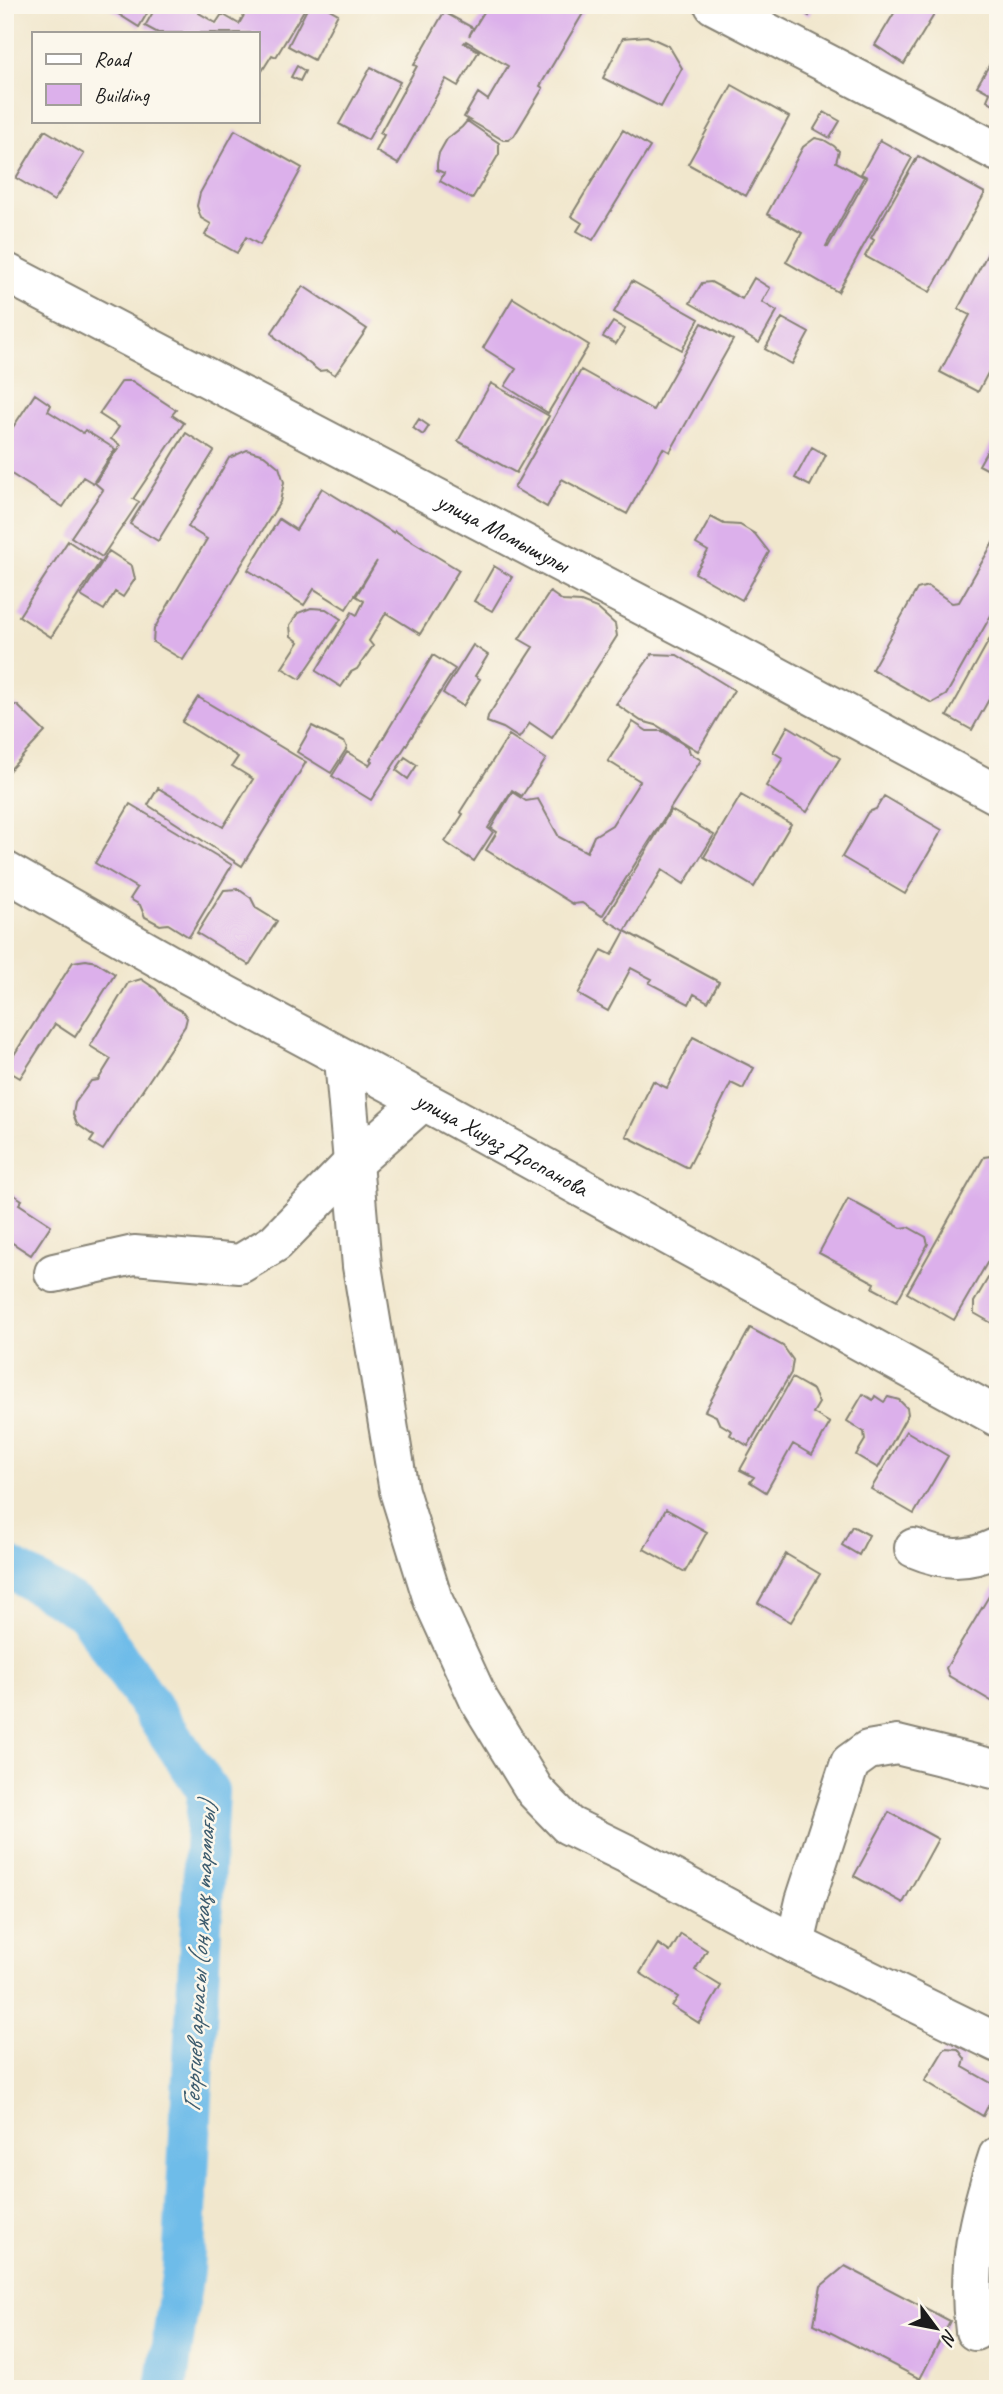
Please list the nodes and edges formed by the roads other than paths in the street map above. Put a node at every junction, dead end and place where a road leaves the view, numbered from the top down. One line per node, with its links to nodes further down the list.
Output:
1 (714, 5): 2 (street)
2 (998, 152)
3 (5, 272): 4 (street, улица Момышулы)
4 (998, 794)
5 (5, 871): 6 (street, улица Хиуаз Доспанова)
6 (344, 1059): 7 (street, улица Хиуаз Доспанова); 8 (street)
7 (423, 1101): 8 (street); 10 (street, улица Хиуаз Доспанова)
8 (354, 1162): 9 (street); 14 (street)
9 (54, 1273)
10 (998, 1417)
11 (998, 1547): 12 (street)
12 (914, 1548)
13 (998, 1770): 14 (street)
14 (795, 1944): 15 (street)
15 (998, 2043)
16 (998, 2156): 17 (street)
17 (975, 2331)

